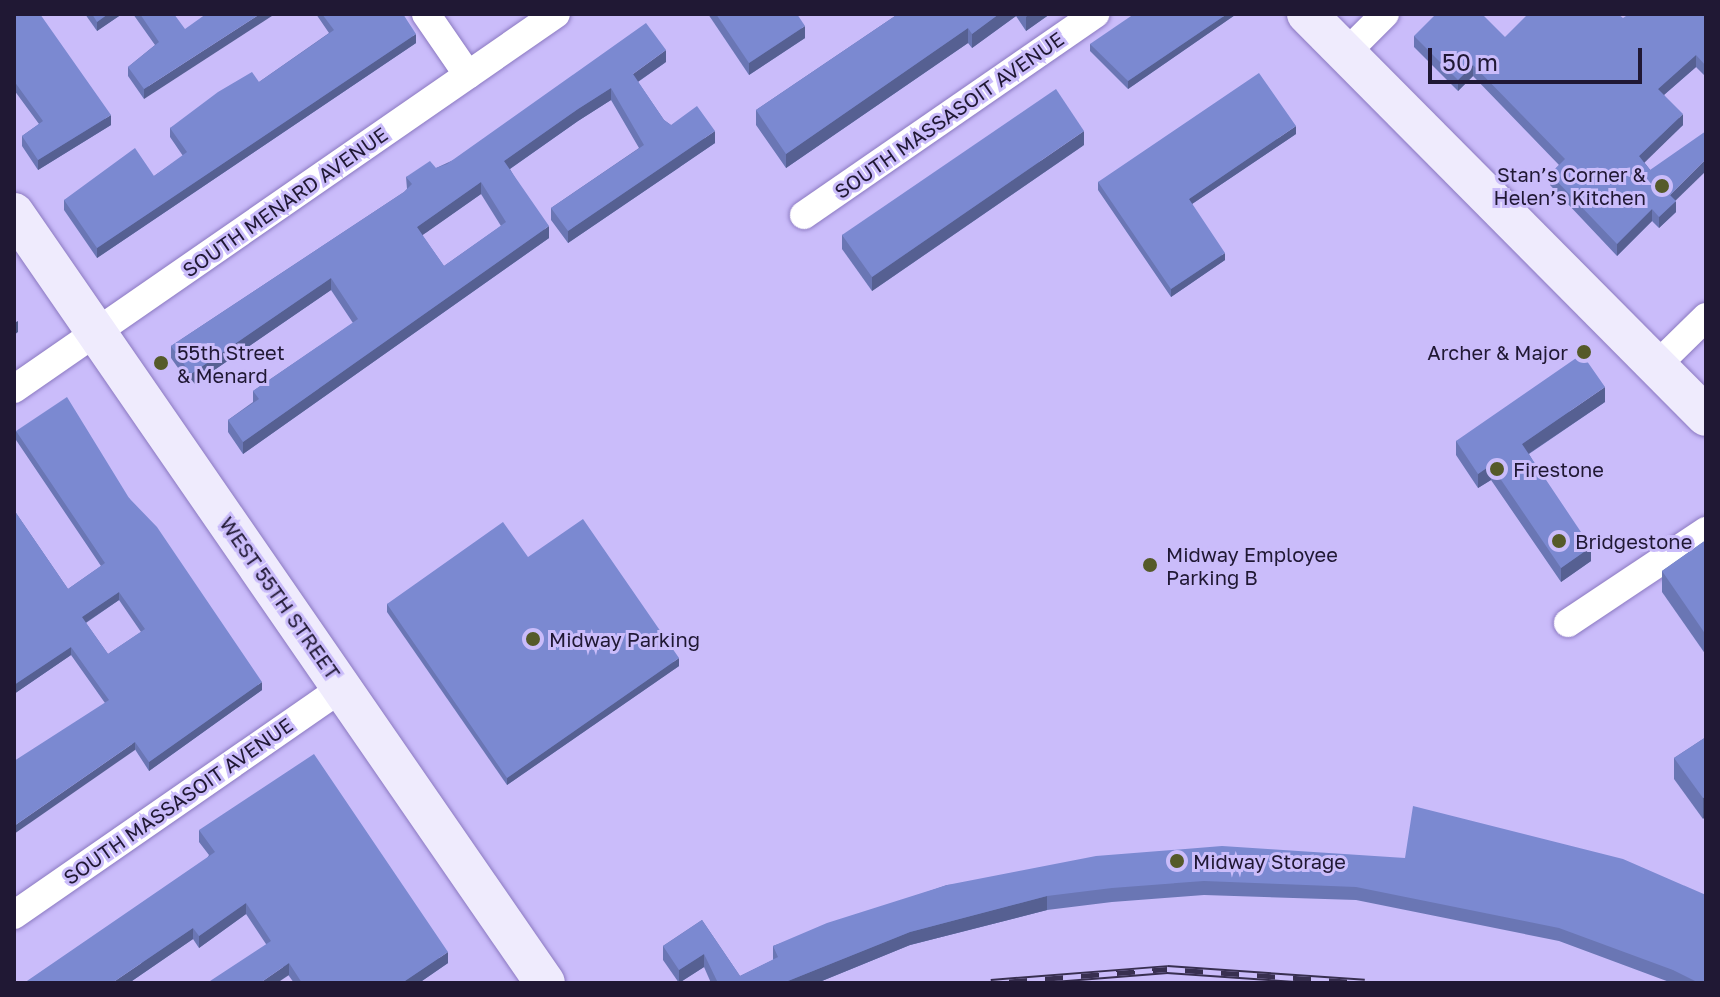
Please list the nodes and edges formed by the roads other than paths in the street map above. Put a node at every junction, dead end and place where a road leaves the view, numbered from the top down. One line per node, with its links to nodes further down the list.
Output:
1 (426, 14): 7 (street)
2 (556, 14): 7 (street, SOUTH MENARD AVENUE)
3 (1095, 14): 9 (street, SOUTH MASSASOIT AVENUE)
4 (1307, 14): 6 (main road)
5 (1385, 14): 6 (street)
6 (1346, 53): 12 (main road)
7 (468, 75): 11 (street, SOUTH MENARD AVENUE)
8 (14, 213): 11 (main road, WEST 55TH STREET)
9 (804, 215)
10 (1706, 317): 12 (street)
11 (96, 332): 13 (street, SOUTH MENARD AVENUE); 17 (main road, WEST 55TH STREET)
12 (1656, 366): 14 (main road)
13 (14, 389)
14 (1706, 416)
15 (1706, 531): 16 (street)
16 (1568, 623)
17 (342, 688): 18 (street, SOUTH MASSASOIT AVENUE); 19 (main road, WEST 55TH STREET)
18 (14, 915)
19 (545, 983)

